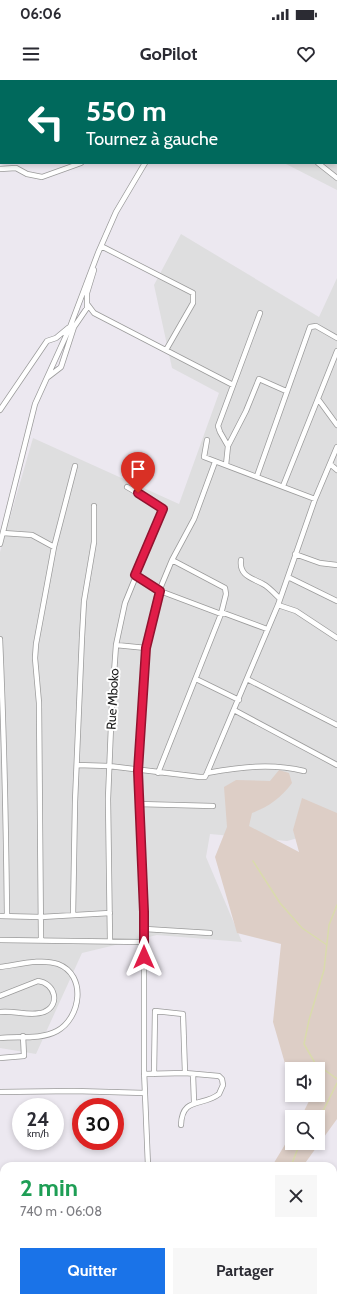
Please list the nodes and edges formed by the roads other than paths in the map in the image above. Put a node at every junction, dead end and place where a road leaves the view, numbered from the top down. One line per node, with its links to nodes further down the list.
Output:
1 (77, 164): 4 (street)
2 (144, 164): 6 (street)
3 (319, 164): 5 (street)
4 (0, 169)
5 (337, 178)
6 (101, 246): 7 (street); 12 (street)
7 (98, 253): 8 (street); 10 (street)
8 (88, 305): 12 (street); 14 (street)
9 (260, 313): 15 (street)
10 (70, 327): 14 (street); 18 (street)
11 (337, 338): 16 (street)
12 (166, 350): 15 (street)
13 (337, 350): 17 (street)
14 (48, 377): 33 (street)
15 (233, 385): 21 (street)
16 (286, 391): 21 (street); 28 (street)
17 (318, 399): 19 (street); 29 (street)
18 (0, 410)
19 (337, 425)
20 (207, 440): 23 (street)
21 (228, 446): 25 (street)
22 (337, 447): 24 (street)
23 (215, 462): 25 (street); 37 (street)
24 (330, 464): 27 (street); 31 (street)
25 (226, 465): 28 (street)
26 (75, 466): 35 (street)
27 (337, 470)
28 (256, 476): 29 (street)
29 (283, 486): 31 (street)
30 (127, 487): 40 (street, Rue Mboko)
31 (315, 499): 36 (street)
32 (94, 506): 57 (street)
33 (2, 533): 34 (street); 35 (street)
34 (0, 544)
35 (54, 547): 70 (street)
36 (295, 554): 39 (street); 41 (street)
37 (172, 560): 42 (street); 46 (street)
38 (241, 560): 43 (street)
39 (337, 565)
40 (135, 575): 42 (street); 50 (street, Rue Mboko)
41 (288, 576): 43 (street); 44 (street)
42 (160, 591): 46 (street); 51 (street)
43 (280, 599): 45 (street)
44 (337, 601)
45 (278, 605): 47 (street); 48 (street)
46 (221, 613): 47 (street); 52 (street)
47 (267, 629): 53 (street)
48 (337, 638)
49 (0, 639): 67 (street)
50 (116, 645): 51 (street); 59 (street, Rue Mboko)
51 (146, 648): 60 (street)
52 (196, 679): 54 (street); 62 (street)
53 (247, 680): 54 (street); 56 (street)
54 (239, 700): 55 (street)
55 (234, 710): 58 (street); 63 (street)
56 (337, 725)
57 (77, 764): 59 (street); 68 (street)
58 (337, 765)
59 (109, 766): 60 (street); 66 (street, Rue Mboko)
60 (138, 771): 62 (street); 64 (street)
61 (304, 771): 63 (street)
62 (158, 773): 63 (street)
63 (207, 773)
64 (138, 804): 65 (street); 71 (street)
65 (213, 806)
66 (110, 913): 68 (street); 75 (street, Rue Mboko)
67 (7, 915): 69 (street); 70 (street)
68 (73, 915): 70 (street)
69 (0, 916)
70 (41, 916): 74 (street)
71 (144, 929): 72 (street); 76 (street)
72 (210, 934)
73 (0, 940): 74 (street)
74 (42, 940): 75 (street)
75 (110, 942): 76 (street)
76 (144, 942): 84 (street)
77 (0, 967): 80 (street)
78 (0, 996): 79 (street)
79 (0, 1012)
80 (23, 1036): 81 (street); 82 (street)
81 (0, 1038)
82 (0, 1058)
83 (185, 1073): 85 (street); 85 (street); 86 (street)
84 (144, 1074): 85 (street); 88 (street)
85 (154, 1074)
86 (193, 1074): 89 (street); 89 (street)
87 (0, 1092): 88 (street)
88 (145, 1093): 91 (street)
89 (194, 1102): 90 (street)
90 (181, 1125)
91 (148, 1162)

